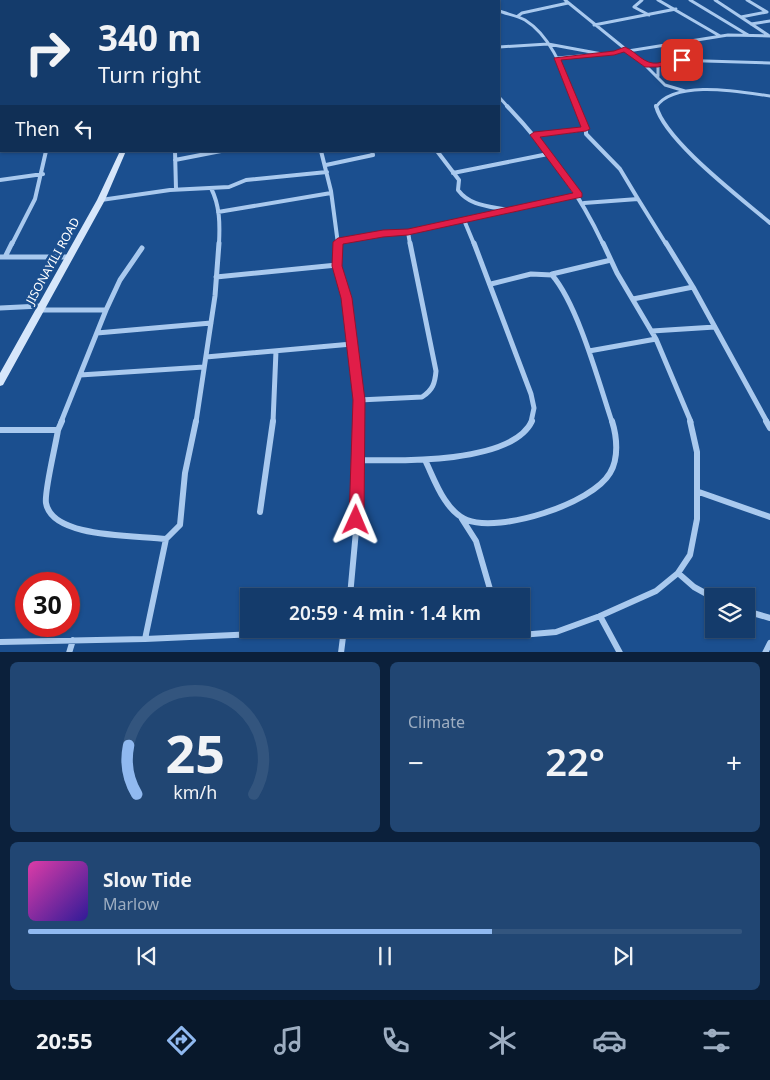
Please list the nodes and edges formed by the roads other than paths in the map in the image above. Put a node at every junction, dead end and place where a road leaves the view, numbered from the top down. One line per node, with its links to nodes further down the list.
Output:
1 (642, 0): 11 (street)
2 (658, 0): 7 (street)
3 (690, 0): 17 (street)
4 (714, 0): 12 (street)
5 (747, 0): 9 (street)
6 (566, 1): 10 (street); 15 (street)
7 (676, 9): 11 (street); 16 (street)
8 (500, 11): 10 (street)
9 (769, 14): 12 (street)
10 (519, 15): 19 (street)
11 (649, 15): 15 (street)
12 (741, 17): 14 (street)
13 (770, 21): 14 (street)
14 (750, 24): 18 (street)
15 (594, 26): 21 (street)
16 (721, 36): 17 (street); 21 (street)
17 (750, 36): 18 (street)
18 (770, 36)
19 (548, 44): 20 (street); 22 (street); 23 (street)
20 (500, 47)
21 (626, 50): 22 (street); 25 (street)
22 (602, 54): 23 (street)
23 (557, 58): 33 (street)
24 (770, 63): 26 (street)
25 (645, 65): 26 (street); 27 (street)
26 (658, 65): 27 (street)
27 (658, 76): 28 (street)
28 (665, 85): 29 (street); 30 (street)
29 (688, 92): 30 (street); 31 (street)
30 (666, 96): 59 (street)
31 (770, 96)
32 (500, 98): 34 (street)
33 (586, 129): 34 (street); 53 (street)
34 (534, 135): 42 (street)
35 (46, 152): 47 (street)
36 (123, 152): 54 (street, JISONAYILI ROAD)
37 (175, 152): 43 (street)
38 (216, 152): 43 (street)
39 (321, 152): 44 (street)
40 (372, 152): 44 (street)
41 (438, 152): 46 (street)
42 (548, 154): 46 (street); 52 (street)
43 (175, 160): 50 (street)
44 (326, 165): 45 (street)
45 (327, 172): 49 (street); 51 (street)
46 (453, 173): 56 (street)
47 (43, 174): 48 (street); 63 (street)
48 (0, 180)
49 (211, 188): 50 (street); 57 (street)
50 (176, 189): 54 (street)
51 (331, 193): 57 (street); 61 (street)
52 (579, 195): 55 (street); 56 (street)
53 (638, 199): 55 (street); 70 (street)
54 (101, 200): 64 (street, JISONAYILI ROAD)
55 (584, 204): 65 (street)
56 (508, 210): 58 (street)
57 (218, 212): 68 (street)
58 (464, 220): 60 (street); 69 (street)
59 (770, 223)
60 (408, 232): 61 (street); 87 (street)
61 (338, 242): 66 (street)
62 (142, 248): 74 (street)
63 (2, 257): 64 (street)
64 (69, 258): 73 (street, JISONAYILI ROAD)
65 (611, 260): 67 (street); 71 (street)
66 (337, 266): 68 (street); 80 (street)
67 (552, 274): 69 (street); 82 (street)
68 (216, 276): 75 (street)
69 (492, 284): 92 (street)
70 (693, 287): 71 (street); 76 (street)
71 (633, 299): 77 (street)
72 (0, 308): 73 (street)
73 (40, 308): 74 (street); 86 (street, JISONAYILI ROAD)
74 (106, 310): 78 (street)
75 (210, 323): 78 (street); 83 (street)
76 (715, 327): 77 (street); 88 (street)
77 (652, 331): 79 (street)
78 (97, 333): 85 (street)
79 (656, 339): 82 (street); 93 (street)
80 (352, 344): 81 (street); 87 (street)
81 (276, 351): 83 (street); 94 (street)
82 (589, 351): 95 (street)
83 (206, 357): 84 (street)
84 (204, 367): 85 (street); 97 (street)
85 (80, 375): 90 (street)
86 (0, 382)
87 (359, 400): 91 (street)
88 (770, 428)
89 (0, 430): 90 (street)
90 (58, 430): 97 (street)
91 (358, 460): 92 (street); 99 (street)
92 (426, 462): 95 (street)
93 (699, 492): 96 (street); 98 (street)
94 (260, 512)
95 (460, 516): 100 (street)
96 (770, 517)
97 (166, 539): 109 (street)
98 (678, 573): 101 (street); 103 (street)
99 (351, 588)
100 (490, 588)
101 (705, 593)
102 (755, 613): 104 (street)
103 (600, 616): 105 (street); 114 (street)
104 (770, 618)
105 (530, 634)
106 (240, 635): 109 (street)
107 (342, 638): 113 (street)
108 (73, 640): 109 (street); 110 (street); 112 (street)
109 (145, 640)
110 (0, 642)
111 (770, 643): 115 (street)
112 (69, 652)
113 (341, 652)
114 (620, 652)
115 (765, 652)

